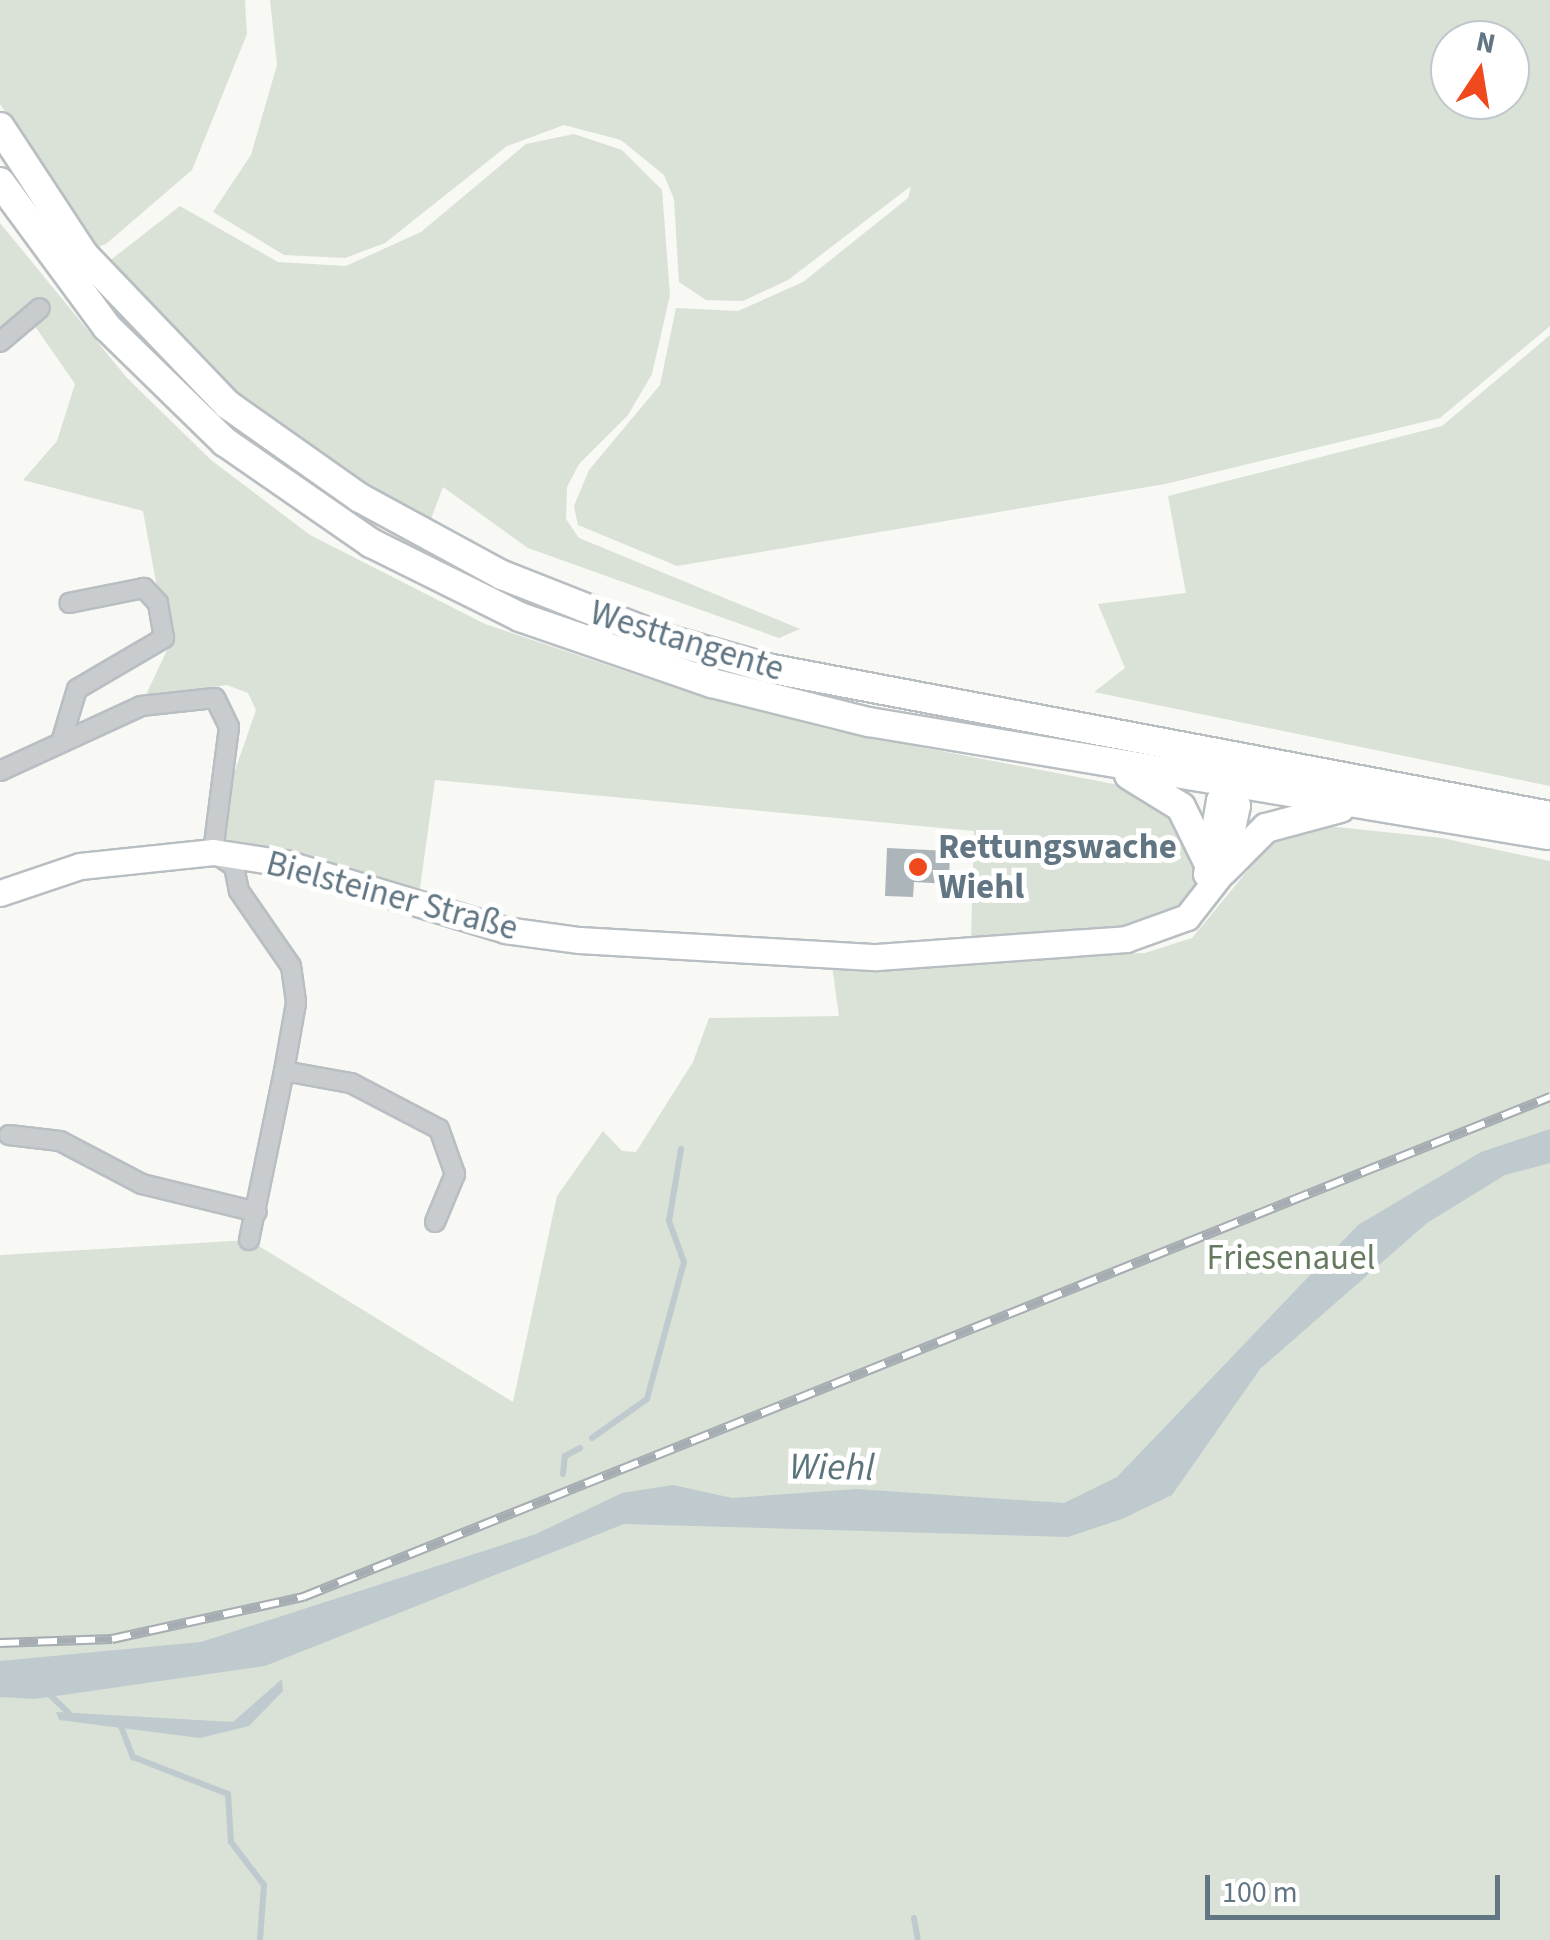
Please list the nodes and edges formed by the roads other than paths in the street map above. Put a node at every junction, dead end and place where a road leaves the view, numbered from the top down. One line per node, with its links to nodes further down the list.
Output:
1 (0, 127): 7 (main road, Westtangente)
2 (0, 182): 8 (main road, Westtangente)
3 (40, 308): 4 (street)
4 (0, 342)
5 (69, 603): 6 (street)
6 (62, 739): 10 (street); 15 (street)
7 (1204, 752): 9 (main road, Westtangente); 11 (main road)
8 (1101, 762): 11 (main road, Westtangente); 16 (main road)
9 (1279, 764): 11 (main road); 13 (main road, Westtangente)
10 (0, 772)
11 (1232, 782): 12 (main road, Westtangente); 16 (main road)
12 (1378, 804): 14 (main road, Westtangente); 16 (main road)
13 (1550, 816)
14 (1550, 836)
15 (212, 852): 16 (main road, Bielsteiner Straße); 17 (main road, Bielsteiner Straße); 18 (street)
16 (1216, 866)
17 (0, 894)
18 (284, 1070): 20 (street); 21 (street)
19 (9, 1135): 20 (street)
20 (257, 1212): 22 (street)
21 (435, 1222)
22 (249, 1240)

